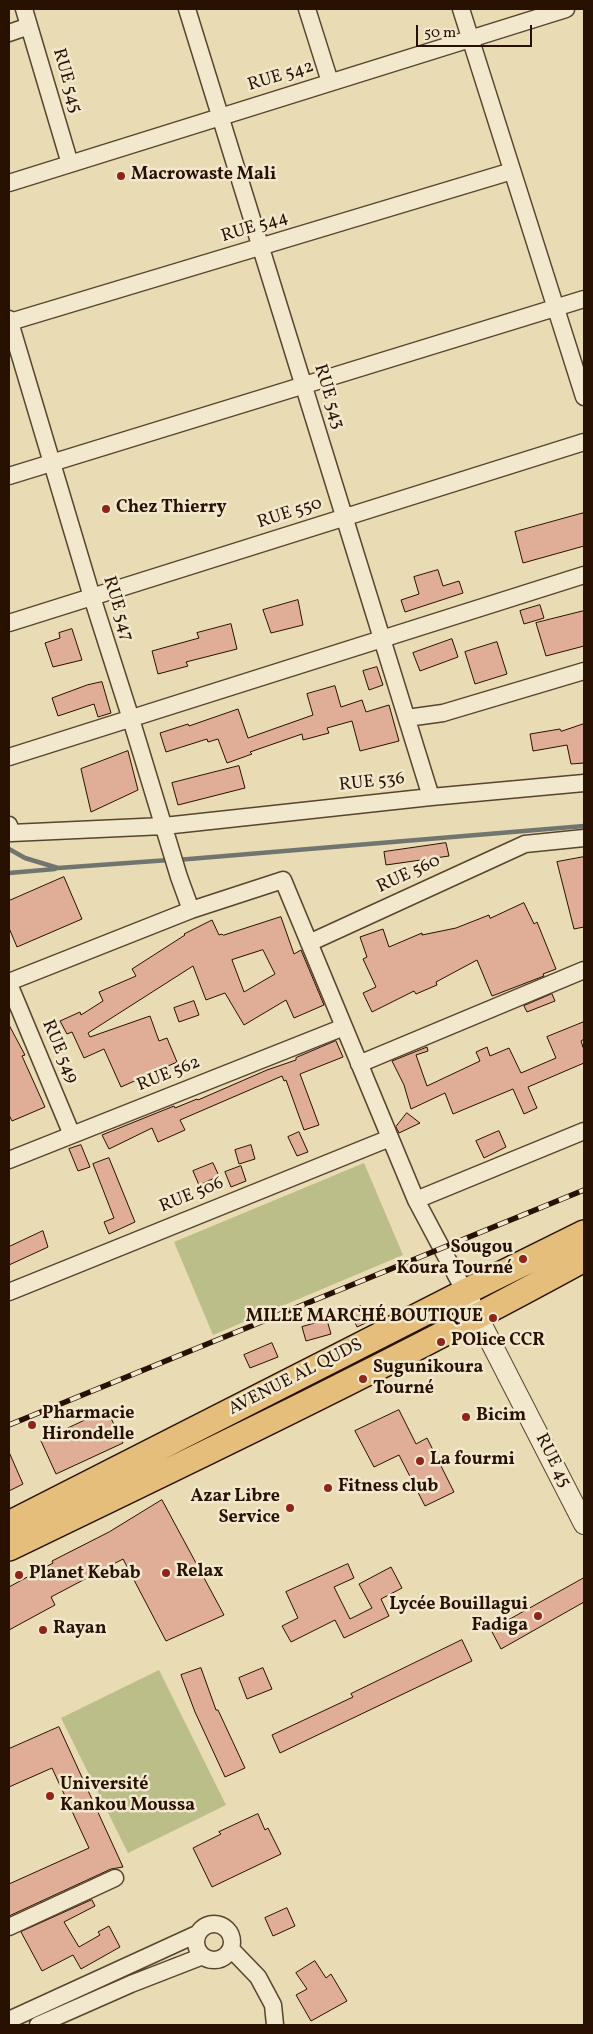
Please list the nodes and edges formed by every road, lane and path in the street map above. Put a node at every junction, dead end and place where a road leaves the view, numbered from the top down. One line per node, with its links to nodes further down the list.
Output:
1 (24, 9): 6 (street, RUE 545)
2 (187, 9): 10 (street, RUE 543)
3 (308, 9): 9 (street)
4 (460, 9): 8 (street)
5 (566, 9): 8 (street, RUE 542)
6 (30, 26): 7 (street); 11 (street, RUE 545)
7 (9, 32)
8 (470, 39): 9 (street, RUE 542); 12 (street)
9 (330, 82): 10 (street, RUE 542)
10 (220, 117): 11 (street, RUE 542); 14 (street, RUE 543)
11 (70, 164): 13 (street, RUE 542)
12 (512, 171): 14 (street, RUE 544); 16 (street)
13 (9, 183)
14 (260, 247): 17 (street, RUE 544); 18 (street, RUE 543)
15 (584, 299): 16 (street)
16 (556, 308): 18 (street); 19 (street)
17 (9, 321): 21 (street, RUE 547)
18 (304, 386): 21 (street); 23 (street, RUE 543)
19 (584, 397)
20 (584, 442): 23 (street, RUE 550)
21 (53, 462): 22 (street); 25 (street, RUE 547)
22 (9, 476)
23 (344, 518): 25 (street, RUE 550); 27 (street, RUE 543)
24 (584, 575): 27 (street)
25 (92, 597): 26 (street, RUE 550); 30 (street, RUE 547)
26 (9, 623)
27 (382, 639): 29 (street, RUE 543); 30 (street)
28 (584, 671): 29 (street)
29 (406, 718): 33 (street, RUE 543)
30 (131, 719): 31 (street); 35 (street, RUE 547)
31 (9, 758)
32 (584, 783): 33 (street, RUE 536)
33 (431, 797): 35 (street, RUE 536)
34 (9, 825): 35 (street, RUE 536)
35 (164, 826): 37 (street, RUE 547)
36 (584, 838): 38 (street, RUE 560)
37 (191, 910): 38 (street); 40 (street)
38 (309, 943): 41 (street)
39 (584, 970): 42 (street)
40 (9, 983): 44 (street, RUE 549)
41 (344, 1027): 42 (street); 44 (street, RUE 562)
42 (359, 1064): 45 (street)
43 (584, 1130): 47 (street)
44 (72, 1135): 46 (street, RUE 562)
45 (390, 1138): 47 (street); 50 (street, RUE 506)
46 (9, 1160)
47 (416, 1200): 51 (street)
48 (584, 1234): 51 (main road, AVENUE AL QUDS)
49 (584, 1259): 52 (main road, AVENUE AL QUDS)
50 (9, 1292)
51 (465, 1292): 52 (street, RUE 45); 54 (main road, AVENUE AL QUDS)
52 (478, 1317): 53 (street, RUE 45); 55 (main road, AVENUE AL QUDS)
53 (583, 1517)
54 (9, 1524)
55 (9, 1548)
56 (115, 1878): 57 (street)
57 (9, 1927)
58 (197, 1934): 59 (street); 60 (street); 61 (street)
59 (231, 1949): 60 (street); 63 (street)
60 (203, 1956): 62 (street)
61 (9, 2020)
62 (38, 2025)
63 (276, 2025)

